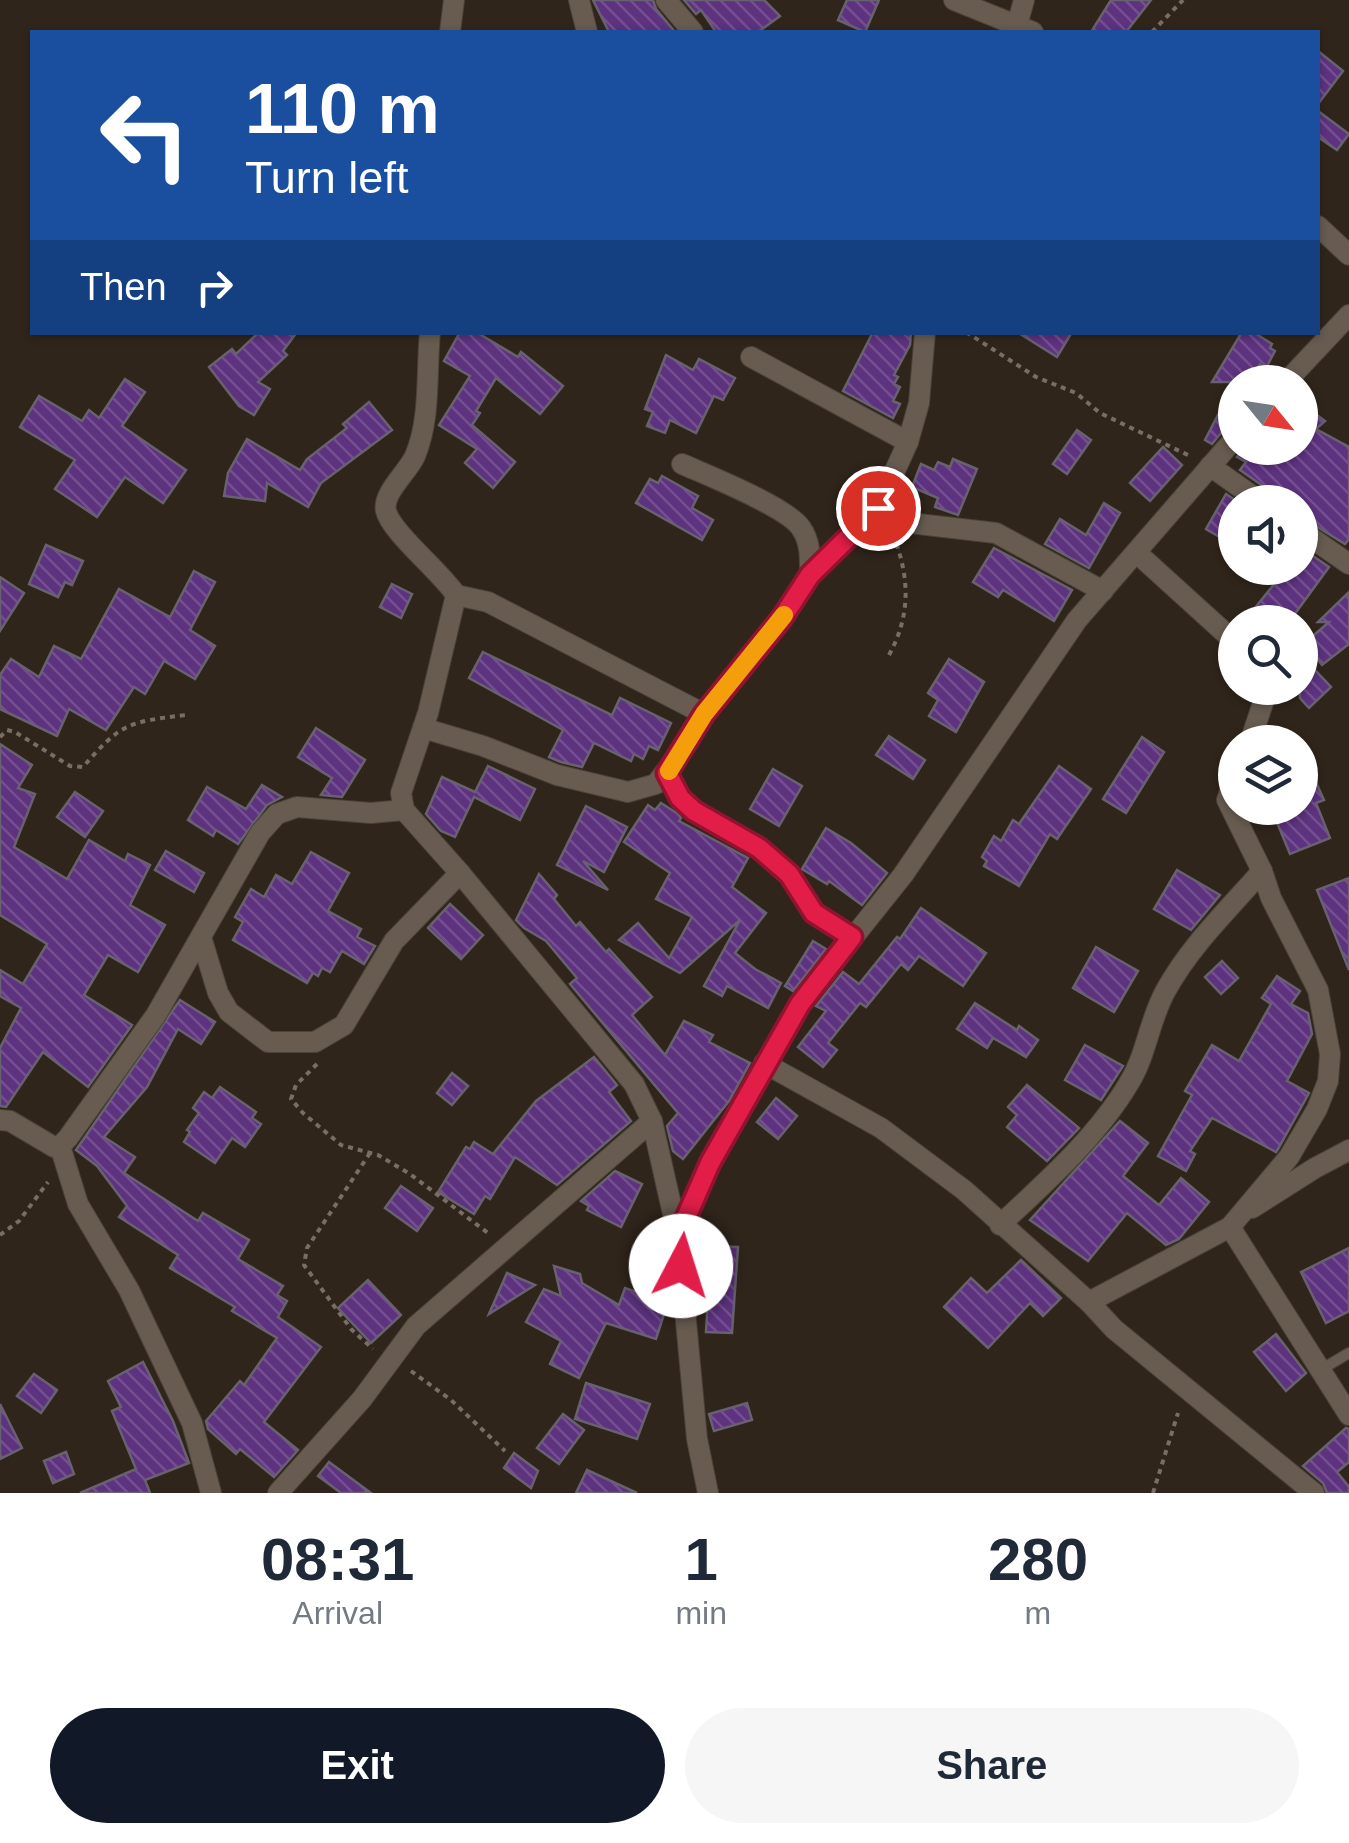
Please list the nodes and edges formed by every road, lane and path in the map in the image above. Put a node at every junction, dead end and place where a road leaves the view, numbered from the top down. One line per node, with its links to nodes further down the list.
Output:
1 (454, 0): 7 (street)
2 (579, 0): 8 (street)
3 (666, 0): 9 (street)
4 (954, 0): 10 (street)
5 (1024, 0): 10 (street)
6 (1183, 0): 11 (path)
7 (450, 30)
8 (586, 30)
9 (692, 30)
10 (1022, 30)
11 (1154, 30)
12 (1320, 228): 13 (street)
13 (1349, 255)
14 (1349, 315): 19 (street)
15 (430, 335): 31 (street)
16 (925, 335): 20 (street)
17 (971, 335): 23 (path)
18 (751, 357): 20 (street)
19 (1302, 365)
20 (908, 442): 25 (street)
21 (1218, 457): 23 (street)
22 (682, 464): 29 (street)
23 (1210, 466): 24 (street); 27 (street)
24 (1237, 485)
25 (878, 508): 29 (street); 30 (street); 33 (path)
26 (1318, 542): 28 (street)
27 (1138, 554): 30 (street); 32 (street)
28 (1349, 564)
29 (810, 575): 35 (street)
30 (1104, 592): 44 (street)
31 (456, 594): 35 (street); 36 (street)
32 (1218, 627)
33 (889, 655)
34 (186, 714): 37 (path)
35 (704, 714): 38 (street)
36 (423, 728): 38 (street); 39 (street)
37 (0, 737)
38 (667, 773): 44 (street)
39 (404, 810): 42 (street); 43 (street)
40 (1240, 825): 41 (street)
41 (1262, 870): 52 (street); 53 (street)
42 (460, 873): 43 (street); 48 (street)
43 (201, 936): 50 (street)
44 (852, 937): 45 (street)
45 (764, 1063): 53 (street); 55 (street)
46 (318, 1064): 51 (path)
47 (0, 1120): 50 (street)
48 (652, 1121): 55 (street); 56 (street)
49 (1349, 1150): 52 (street)
50 (62, 1151): 54 (path); 65 (street)
51 (370, 1153): 56 (path); 59 (path)
52 (1236, 1221): 57 (street); 60 (street)
53 (1000, 1225): 57 (street)
54 (0, 1236)
55 (678, 1236): 68 (street)
56 (508, 1248): 59 (street)
57 (1090, 1302): 61 (street)
58 (1349, 1353): 60 (lane)
59 (392, 1357): 63 (path); 64 (street)
60 (1322, 1368): 62 (street)
61 (1186, 1389): 69 (path); 70 (street)
62 (1349, 1415)
63 (504, 1451)
64 (304, 1467): 66 (street); 67 (street)
65 (211, 1493)
66 (278, 1493)
67 (303, 1493)
68 (708, 1493)
69 (1154, 1493)
70 (1314, 1493)

